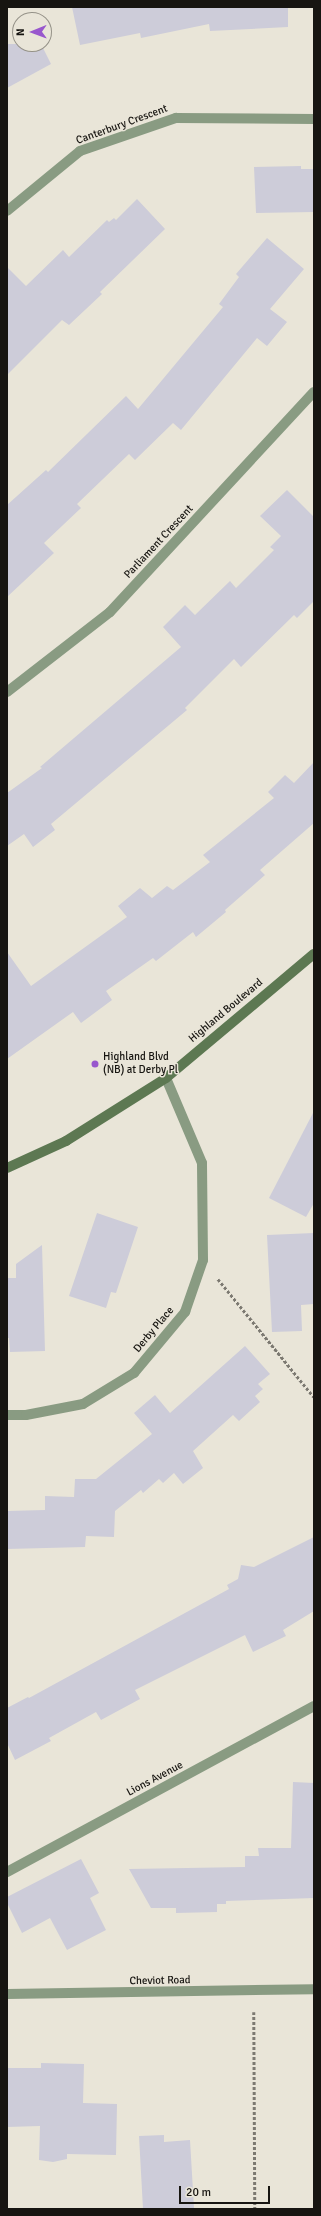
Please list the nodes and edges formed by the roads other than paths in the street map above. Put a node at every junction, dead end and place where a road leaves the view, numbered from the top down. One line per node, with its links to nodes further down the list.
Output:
1 (314, 119): 2 (street, Canterbury Crescent)
2 (7, 211)
3 (314, 392): 4 (street, Parliament Crescent)
4 (7, 692)
5 (314, 954): 6 (street, Highland Boulevard)
6 (166, 1078): 7 (street, Highland Boulevard); 8 (street, Derby Place)
7 (7, 1168)
8 (7, 1415)
9 (314, 1706): 10 (street, Lions Avenue)
10 (7, 1872)
11 (314, 1989): 12 (street, Cheviot Road)
12 (7, 1994)

